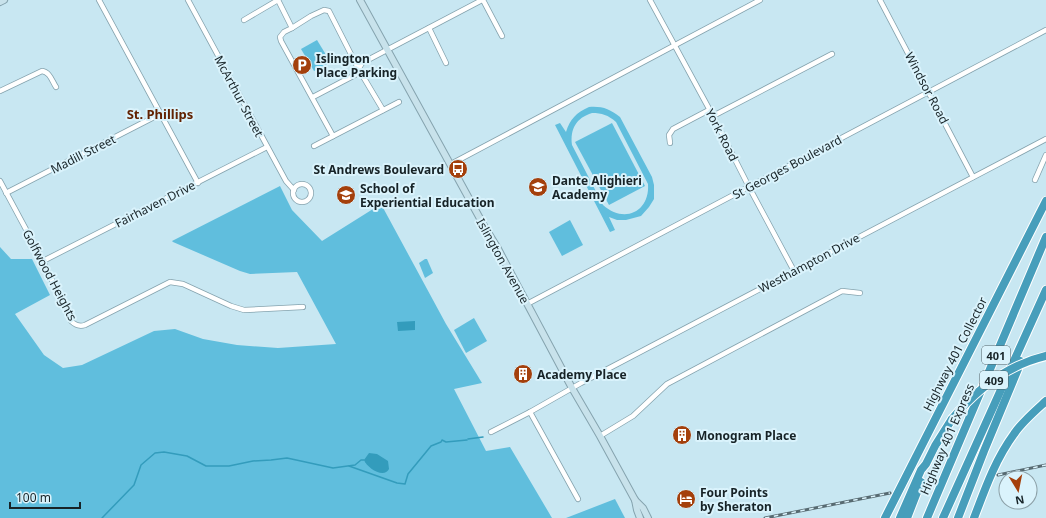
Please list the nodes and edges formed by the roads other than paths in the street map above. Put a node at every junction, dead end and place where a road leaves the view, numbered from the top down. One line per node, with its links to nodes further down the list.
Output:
1 (4, 0): 10 (main road)
2 (99, 0): 28 (street)
3 (188, 0): 34 (street, McArthur Street)
4 (278, 0): 11 (street); 12 (street)
5 (360, 0): 17 (main road, Islington Avenue)
6 (483, 0): 13 (street); 15 (street)
7 (650, 0): 16 (street, York Road)
8 (760, 0): 16 (street)
9 (880, 0): 23 (street, Windsor Road)
10 (0, 2)
11 (244, 20)
12 (292, 28): 20 (street); 24 (street)
13 (428, 28): 17 (street); 19 (street)
14 (1046, 30): 23 (street, St Georges Boulevard)
15 (502, 36)
16 (675, 45): 27 (street, York Road); 36 (street)
17 (388, 50): 20 (street); 36 (main road, Islington Avenue)
18 (832, 54): 29 (street)
19 (446, 63)
20 (358, 68): 24 (street); 26 (street)
21 (56, 87): 22 (street)
22 (0, 91)
23 (929, 92): 37 (street, Windsor Road); 41 (street, St Georges Boulevard)
24 (313, 97): 30 (street)
25 (399, 102): 26 (street)
26 (383, 110): 30 (street)
27 (710, 110): 29 (street, York Road); 32 (street)
28 (160, 114): 40 (street); 43 (street, Madill Street)
29 (713, 116): 41 (street, York Road)
30 (333, 136): 33 (street)
31 (1046, 139): 37 (street, Westhampton Drive)
32 (670, 143)
33 (314, 146)
34 (267, 147): 40 (street, Fairhaven Drive); 42 (street, McArthur Street)
35 (1046, 155): 38 (street)
36 (451, 164): 50 (main road, Islington Avenue)
37 (973, 177): 47 (street, Westhampton Drive)
38 (1035, 180)
39 (0, 181): 43 (street, Golfwood Heights)
40 (198, 183): 46 (street, Fairhaven Drive)
41 (749, 187): 47 (street, York Road); 50 (street, St Georges Boulevard)
42 (294, 190)
43 (6, 193): 46 (street, Golfwood Heights)
44 (1046, 201): 60 (highway, Highway 401 Collector / 401)
45 (1046, 237): 69 (highway, Highway 401 Express / 401)
46 (43, 261): 51 (street, Golfwood Heights)
47 (794, 271): 54 (street, Westhampton Drive)
48 (1046, 290): 52 (highway, 401)
49 (860, 293): 58 (street)
50 (527, 304): 54 (main road, Islington Avenue)
51 (303, 306)
52 (1023, 342): 70 (highway, 401); 71 (highway, 401)
53 (1046, 356): 59 (highway, 409, bridge)
54 (572, 388): 56 (street, Westhampton Drive); 58 (main road, Islington Avenue)
55 (1045, 403): 72 (highway)
56 (530, 412): 57 (street, Westhampton Drive); 61 (street)
57 (491, 432)
58 (600, 436): 62 (main road, Islington Avenue)
59 (926, 464): 67 (highway); 68 (highway)
60 (895, 498): 65 (highway); 66 (highway, Highway 401 Collector / 401)
61 (578, 499)
62 (635, 500): 63 (main road, Islington Avenue); 64 (main road, Islington Avenue)
63 (640, 518)
64 (648, 518)
65 (879, 518)
66 (885, 518)
67 (900, 518)
68 (907, 518)
69 (927, 518)
70 (943, 518)
71 (958, 518)
72 (974, 518)

